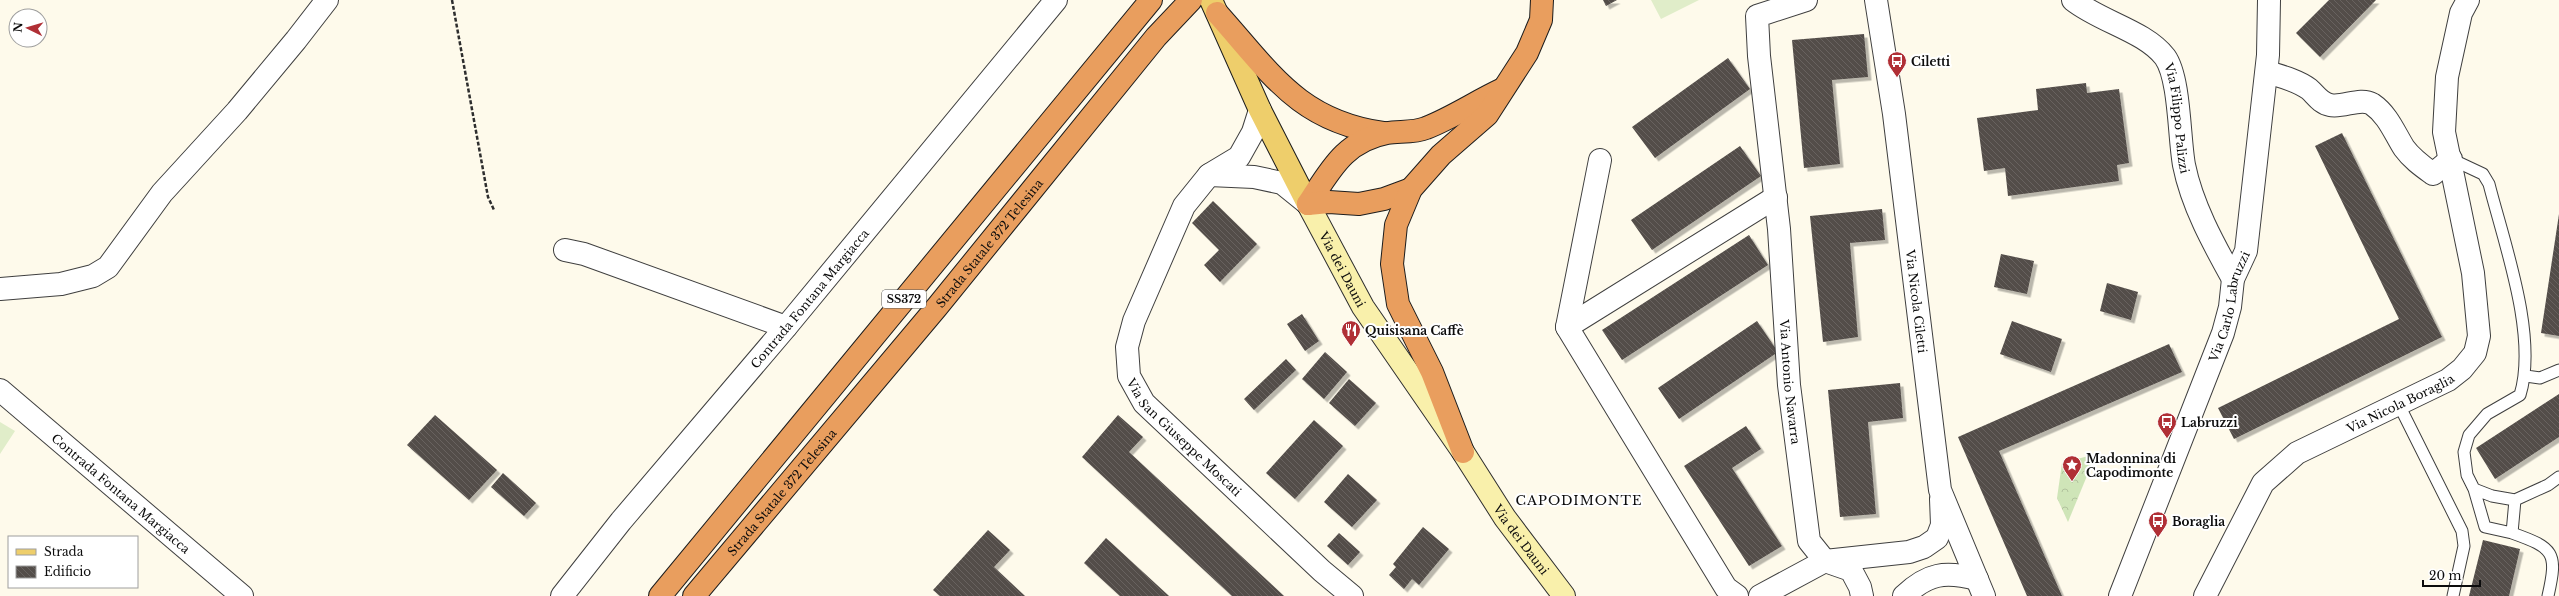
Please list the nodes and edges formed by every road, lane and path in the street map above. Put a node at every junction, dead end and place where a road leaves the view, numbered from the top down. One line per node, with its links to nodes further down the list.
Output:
1 (327, 0): 27 (street)
2 (452, 0): 24 (path)
3 (1056, 0): 28 (street, Contrada Fontana Margiacca)
4 (1151, 0): 44 (highway, SS372)
5 (1191, 0): 45 (highway, Strada Statale 372 Telesina / SS372)
6 (1542, 0): 15 (highway)
7 (1806, 0): 13 (street, Via Antonio Navarra)
8 (1876, 0): 37 (street, Via Nicola Ciletti)
9 (2073, 0): 26 (street, Via Filippo Palizzi)
10 (2269, 0): 14 (street, Via Carlo Labruzzi)
11 (2468, 0): 19 (street, Via Nicola Boraglia)
12 (1214, 7): 16 (main road, Via dei Dauni); 17 (highway)
13 (1754, 8): 22 (street, Via Antonio Navarra)
14 (2267, 72): 19 (street); 26 (street, Via Carlo Labruzzi)
15 (1503, 89): 17 (highway); 21 (highway)
16 (1260, 110): 20 (street, Via San Giuseppe Moscati); 23 (main road, Via dei Dauni)
17 (1386, 133): 23 (highway)
18 (1600, 160): 29 (street)
19 (2451, 160): 31 (lane); 33 (street, Via Nicola Boraglia)
20 (1209, 176): 23 (street); 46 (street, Via San Giuseppe Moscati)
21 (1411, 189): 23 (highway); 34 (highway)
22 (1776, 197): 29 (street); 40 (street, Via Antonio Navarra)
23 (1308, 204): 34 (main road, Via dei Dauni)
24 (494, 210)
25 (565, 250): 28 (street)
26 (2233, 279): 52 (street, Via Carlo Labruzzi)
27 (0, 289)
28 (786, 327): 43 (street, Contrada Fontana Margiacca)
29 (1567, 327): 48 (street)
30 (2559, 370): 31 (lane)
31 (2526, 376): 36 (lane)
32 (0, 390): 42 (street, Contrada Fontana Margiacca)
33 (2398, 405): 53 (street, Via Nicola Boraglia); 54 (lane)
34 (1463, 452): 47 (main road, Via dei Dauni)
35 (2559, 477): 38 (lane)
36 (2474, 489): 38 (lane); 39 (lane)
37 (1940, 490): 40 (street); 41 (street, Via Nicola Ciletti)
38 (2515, 500): 39 (lane)
39 (2512, 533): 55 (lane)
40 (1825, 561): 49 (street); 50 (street)
41 (1981, 588): 51 (street)
42 (242, 596)
43 (562, 596)
44 (660, 596)
45 (694, 596)
46 (1352, 596)
47 (1564, 596)
48 (1737, 596)
49 (1760, 596)
50 (1862, 596)
51 (1904, 596)
52 (2120, 596)
53 (2205, 596)
54 (2453, 596)
55 (2548, 596)

